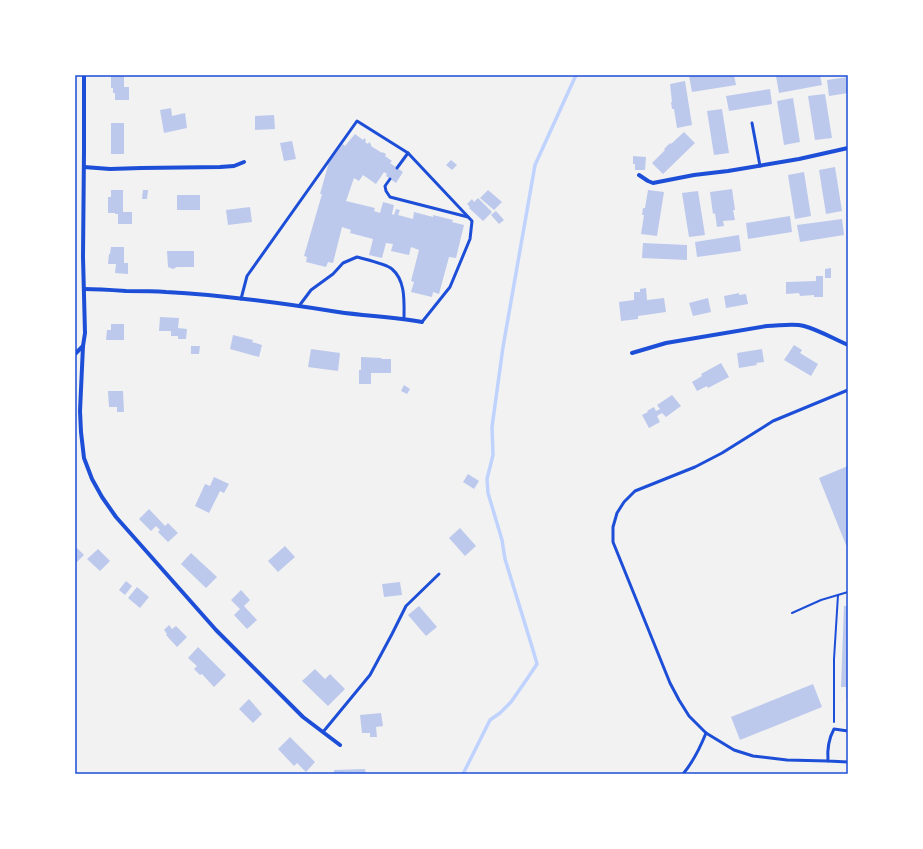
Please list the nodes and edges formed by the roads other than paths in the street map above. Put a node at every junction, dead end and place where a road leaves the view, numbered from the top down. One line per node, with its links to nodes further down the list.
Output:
1 (84, 75): 7 (street)
2 (752, 123): 6 (lane)
3 (848, 148): 6 (street)
4 (408, 153): 8 (lane); 11 (lane); 13 (lane)
5 (244, 162): 7 (street)
6 (760, 166): 9 (street)
7 (84, 167): 12 (street)
8 (398, 168)
9 (639, 175)
10 (390, 179): 11 (lane)
11 (468, 217): 16 (lane)
12 (84, 289): 13 (street); 18 (street)
13 (240, 299): 14 (street)
14 (299, 306): 15 (street); 15 (lane)
15 (404, 318): 16 (street)
16 (422, 322)
17 (848, 345): 19 (street)
18 (83, 346): 20 (street); 24 (street)
19 (632, 353)
20 (75, 354)
21 (848, 390): 25 (lane)
22 (439, 574): 24 (lane)
23 (848, 731): 27 (lane)
24 (323, 732): 26 (street)
25 (706, 733): 27 (lane); 29 (lane)
26 (340, 745)
27 (828, 761): 28 (lane)
28 (848, 762)
29 (684, 774)

